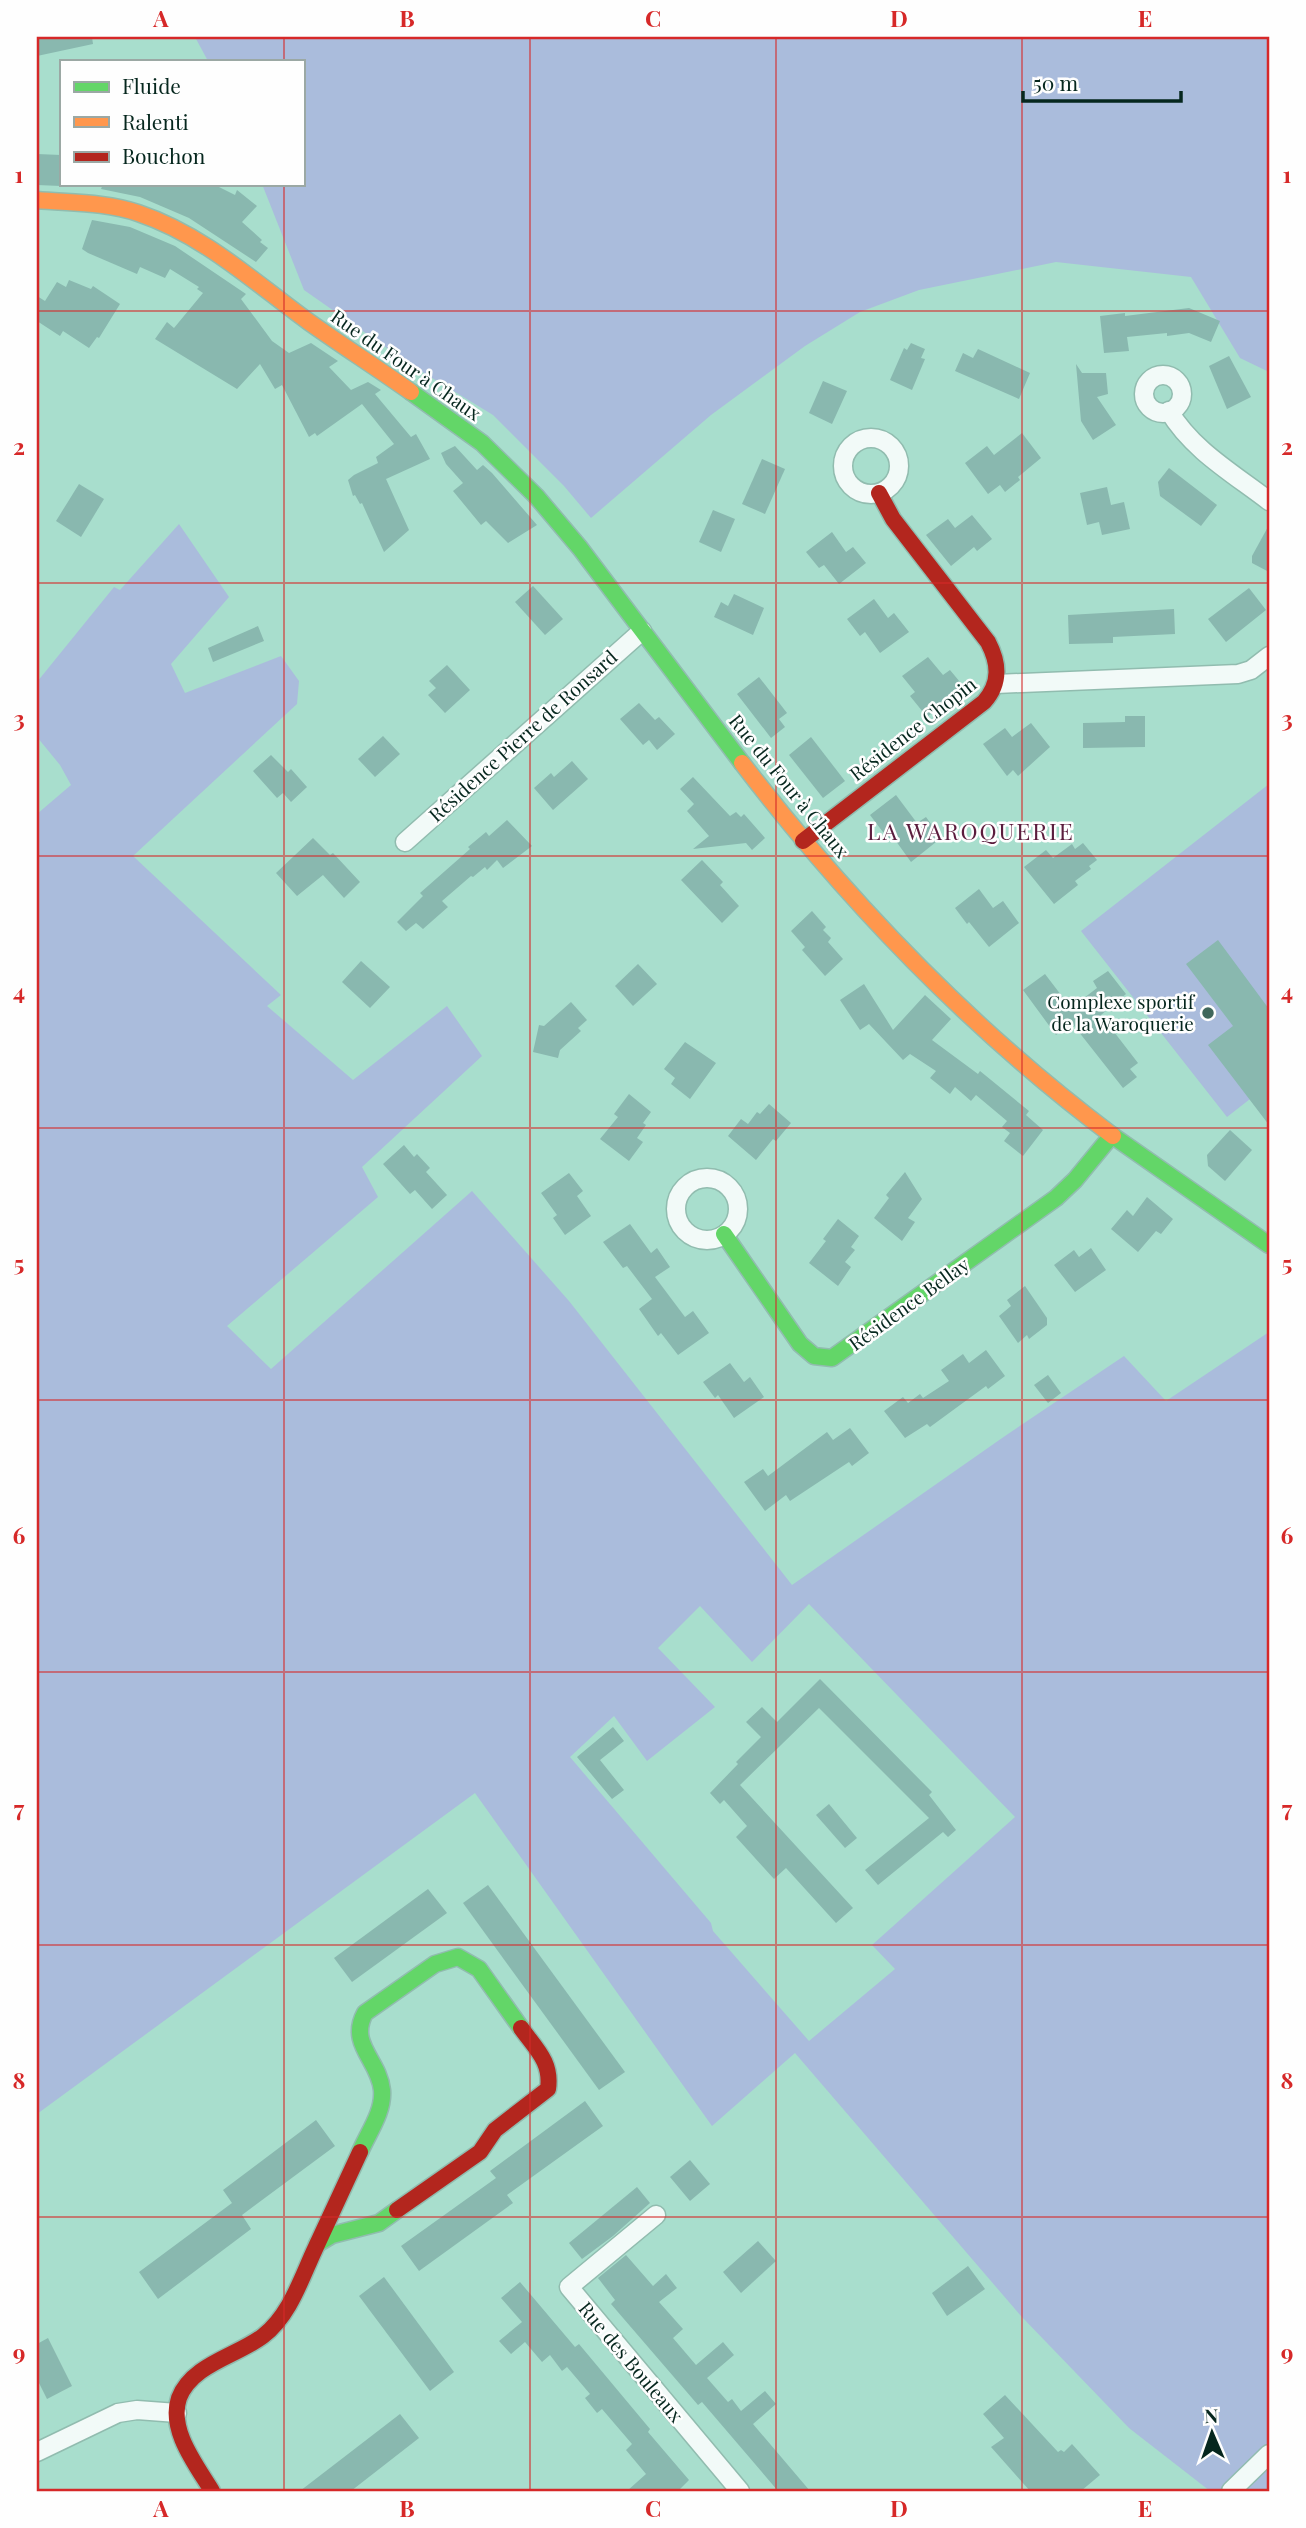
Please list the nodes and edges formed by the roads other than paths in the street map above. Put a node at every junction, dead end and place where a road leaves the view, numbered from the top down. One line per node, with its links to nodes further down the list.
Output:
1 (37, 201): 5 (street, Rue du Four à Chaux)
2 (1168, 411): 4 (street)
3 (879, 493): 7 (street, Résidence Chopin)
4 (1269, 501)
5 (642, 631): 8 (street, Rue du Four à Chaux); 9 (street, Résidence Pierre de Ronsard)
6 (1269, 656): 7 (street)
7 (996, 684): 8 (street, Résidence Chopin)
8 (803, 841): 10 (street, Rue du Four à Chaux)
9 (405, 842)
10 (1112, 1135): 11 (street, Résidence Bellay); 12 (street, Rue du Four à Chaux)
11 (724, 1234)
12 (1269, 1245)
13 (656, 2215): 19 (street, Rue des Bouleaux)
14 (317, 2244): 14 (street); 15 (street)
15 (177, 2413): 16 (street); 18 (street)
16 (39, 2445)
17 (1269, 2454): 20 (street)
18 (212, 2491)
19 (740, 2491)
20 (1231, 2491)

